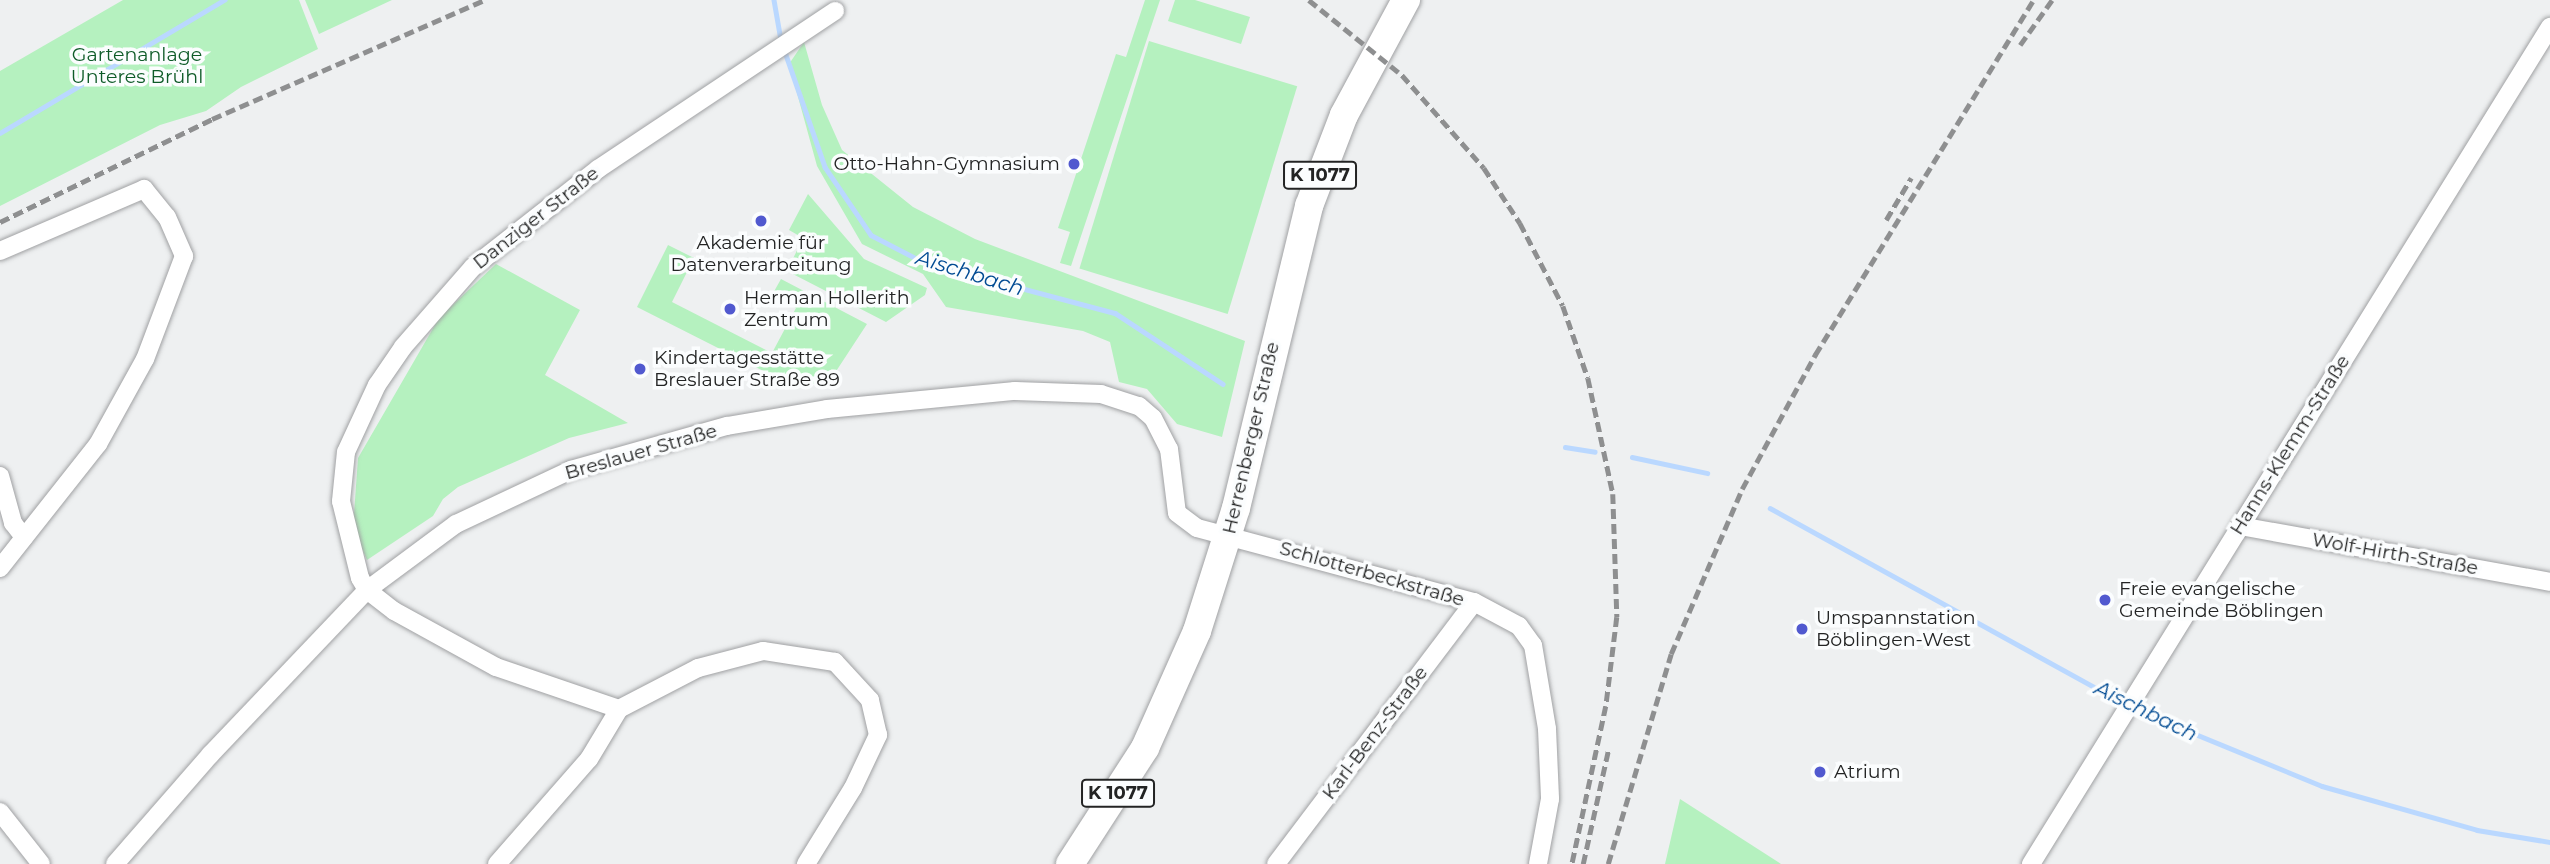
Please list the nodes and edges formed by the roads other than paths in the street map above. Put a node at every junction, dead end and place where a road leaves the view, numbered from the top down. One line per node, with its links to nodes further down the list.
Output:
1 (1406, 0): 7 (main road, Herrenberger Straße / K 1077)
2 (835, 11): 11 (street, Danziger Straße)
3 (2550, 27): 6 (street, Hanns-Klemm-Straße)
4 (0, 251): 8 (street)
5 (0, 476): 8 (street)
6 (2240, 526): 10 (street, Wolf-Hirth-Straße); 22 (street, Hanns-Klemm-Straße)
7 (1228, 535): 11 (street, Breslauer Straße); 12 (street, Schlotterbeckstraße); 19 (main road, Herrenberger Straße / K 1077)
8 (24, 537): 9 (street)
9 (0, 568)
10 (2550, 582)
11 (367, 590): 13 (street); 16 (street, Breslauer Straße)
12 (1474, 602): 20 (street, Karl-Benz-Straße); 21 (street, Schlotterbeckstraße)
13 (619, 709): 17 (street); 18 (street)
14 (0, 813): 15 (street)
15 (41, 864)
16 (115, 864)
17 (497, 864)
18 (806, 864)
19 (1070, 864)
20 (1276, 864)
21 (1538, 864)
22 (2031, 864)

